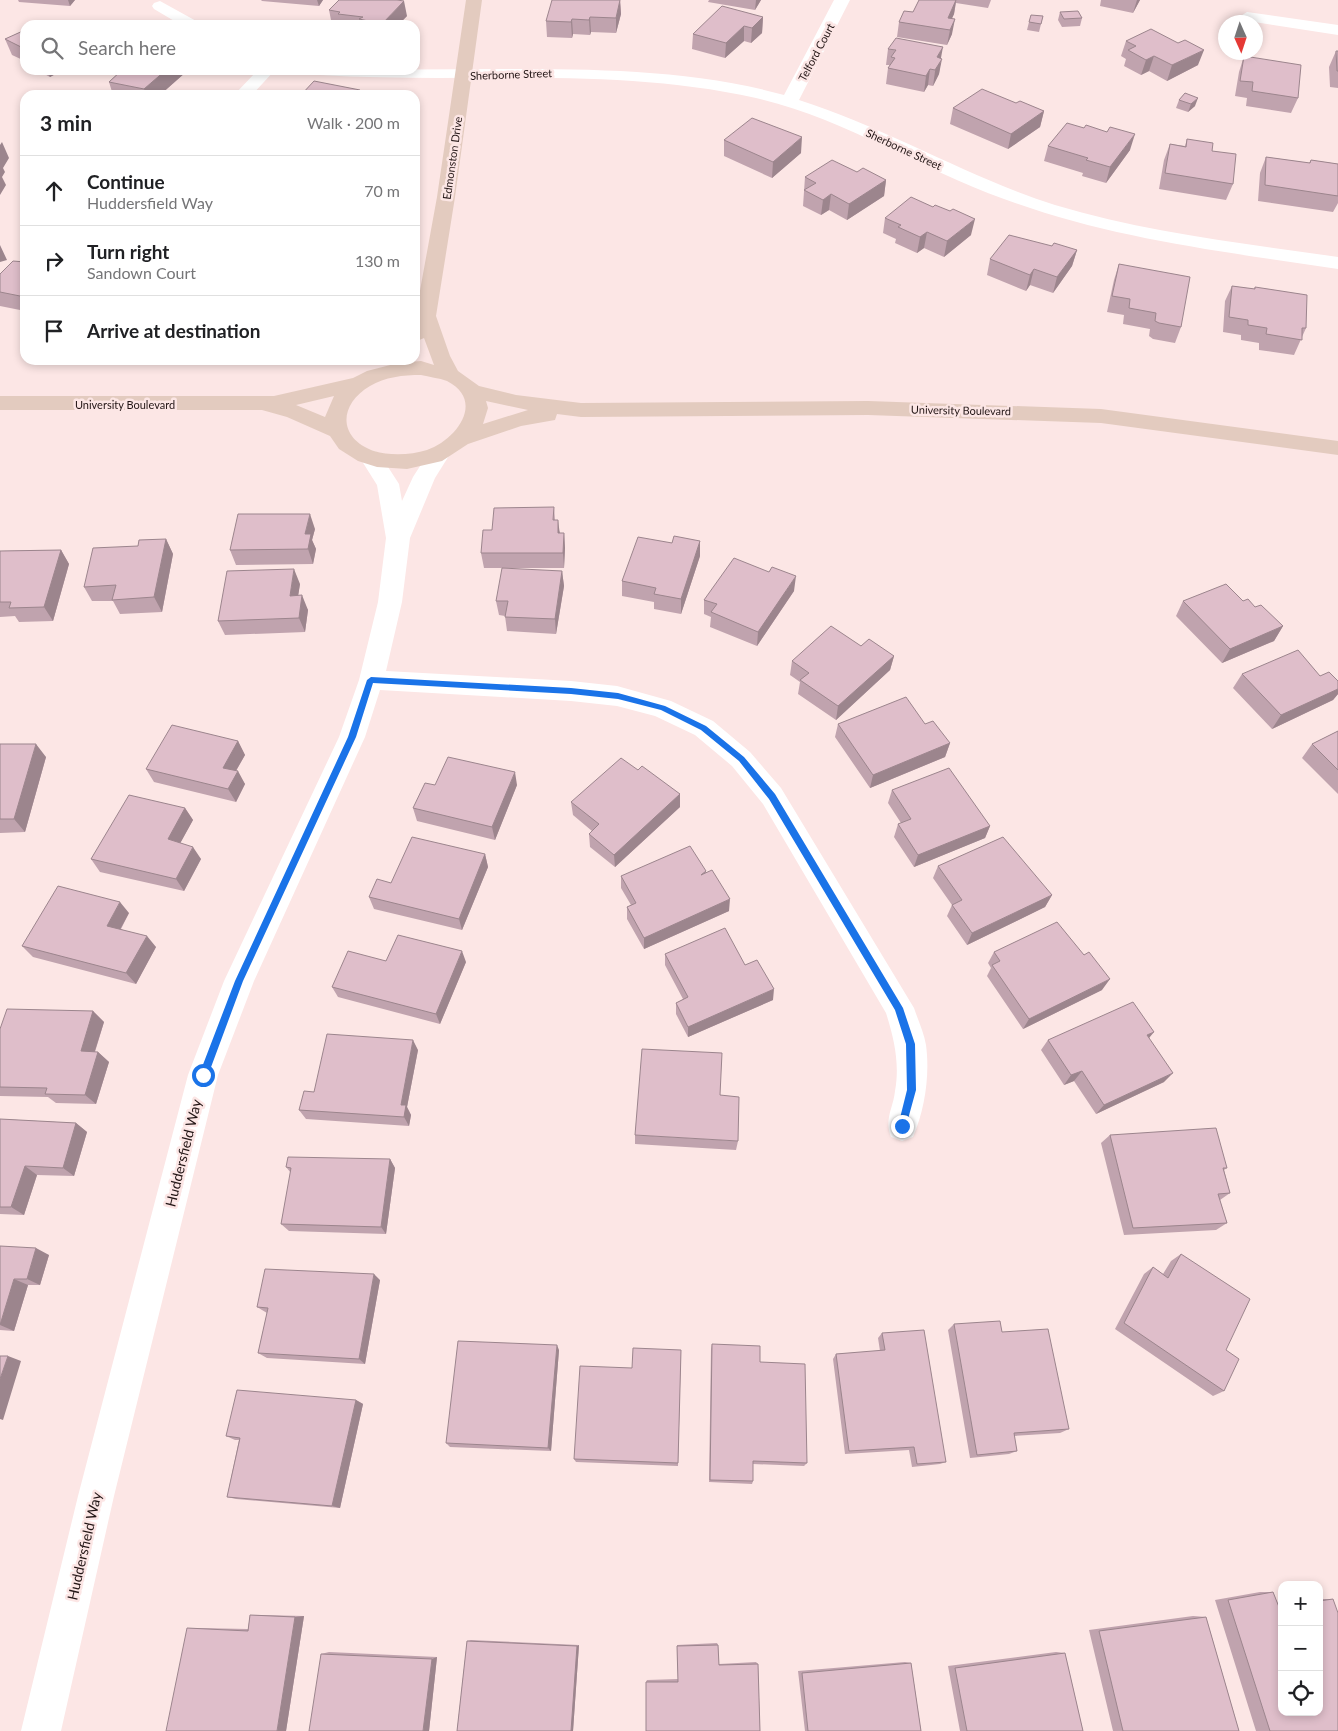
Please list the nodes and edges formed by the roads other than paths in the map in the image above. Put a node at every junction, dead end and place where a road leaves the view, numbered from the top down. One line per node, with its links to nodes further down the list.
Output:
1 (474, 0): 9 (street, Edmonston Drive)
2 (842, 0): 11 (street, Telford Court)
3 (160, 6): 4 (street)
4 (184, 20)
5 (1263, 20): 6 (street)
6 (1338, 30)
7 (420, 74): 9 (street, Sherborne Street)
8 (262, 75): 10 (street)
9 (464, 76): 11 (street, Sherborne Street); 13 (street, Edmonston Drive)
10 (247, 90)
11 (789, 103): 12 (street, Sherborne Street)
12 (1338, 263)
13 (426, 316): 14 (street, Edmonston Drive); 16 (street, Edmonston Drive)
14 (420, 327)
15 (390, 366): 16 (street); 17 (street)
16 (450, 375): 18 (street)
17 (360, 383): 20 (street, University Boulevard); 22 (street)
18 (470, 390): 21 (street, University Boulevard); 23 (street)
19 (0, 403): 20 (street, University Boulevard)
20 (249, 404): 22 (street, University Boulevard)
21 (581, 410): 23 (street, University Boulevard); 24 (street, University Boulevard)
22 (337, 431): 26 (street)
23 (464, 438): 25 (street)
24 (1338, 448)
25 (439, 454): 26 (street); 27 (street, Huddersfield Way)
26 (371, 458): 27 (street, Huddersfield Way)
27 (398, 538): 28 (street, Huddersfield Way)
28 (371, 680): 29 (street); 30 (street, Huddersfield Way)
29 (902, 1126)
30 (41, 1731)

